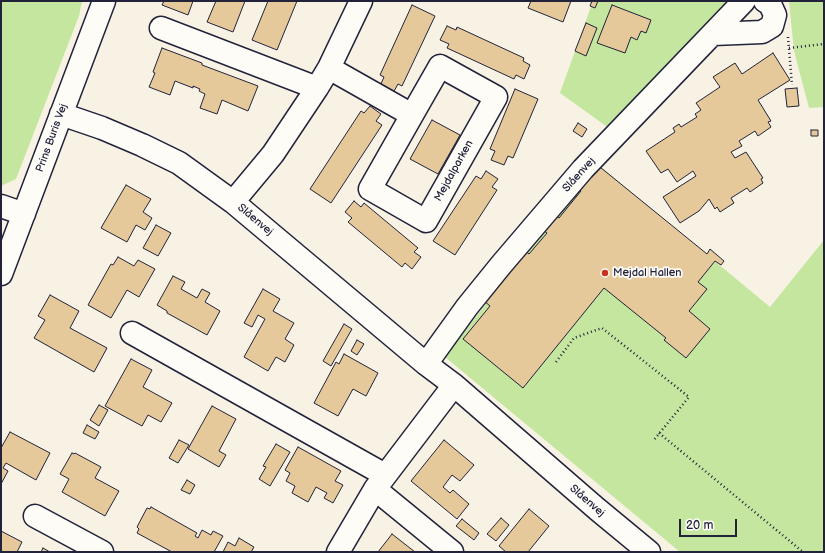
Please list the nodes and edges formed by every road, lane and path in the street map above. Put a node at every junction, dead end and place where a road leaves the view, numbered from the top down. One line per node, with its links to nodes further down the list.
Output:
1 (104, 1): 13 (street, Prins Buris Vej)
2 (361, 1): 10 (street)
3 (744, 1): 7 (street, Slåenvej)
4 (765, 1): 7 (street)
5 (161, 28): 12 (street)
6 (788, 33): 9 (path)
7 (713, 34): 21 (street, Slåenvej)
8 (824, 44): 9 (path)
9 (789, 48): 11 (path)
10 (329, 68): 12 (street); 14 (street)
11 (792, 85)
12 (317, 88): 15 (street)
13 (61, 114): 15 (street, Slåenvej); 17 (street, Prins Buris Vej)
14 (412, 115): 14 (street, Mejdalparken)
15 (233, 202): 21 (street, Slåenvej)
16 (1, 206): 17 (street)
17 (24, 214): 18 (street, Prins Buris Vej)
18 (1, 274)
19 (132, 333): 25 (street)
20 (556, 362): 23 (path)
21 (426, 364): 22 (street, Slåenvej)
22 (454, 385): 25 (street); 30 (street, Slåenvej)
23 (659, 433): 24 (path); 31 (path)
24 (653, 441)
25 (380, 482): 28 (street); 29 (street)
26 (35, 516): 27 (street)
27 (102, 552)
28 (338, 552)
29 (452, 552)
30 (649, 552)
31 (804, 552)

